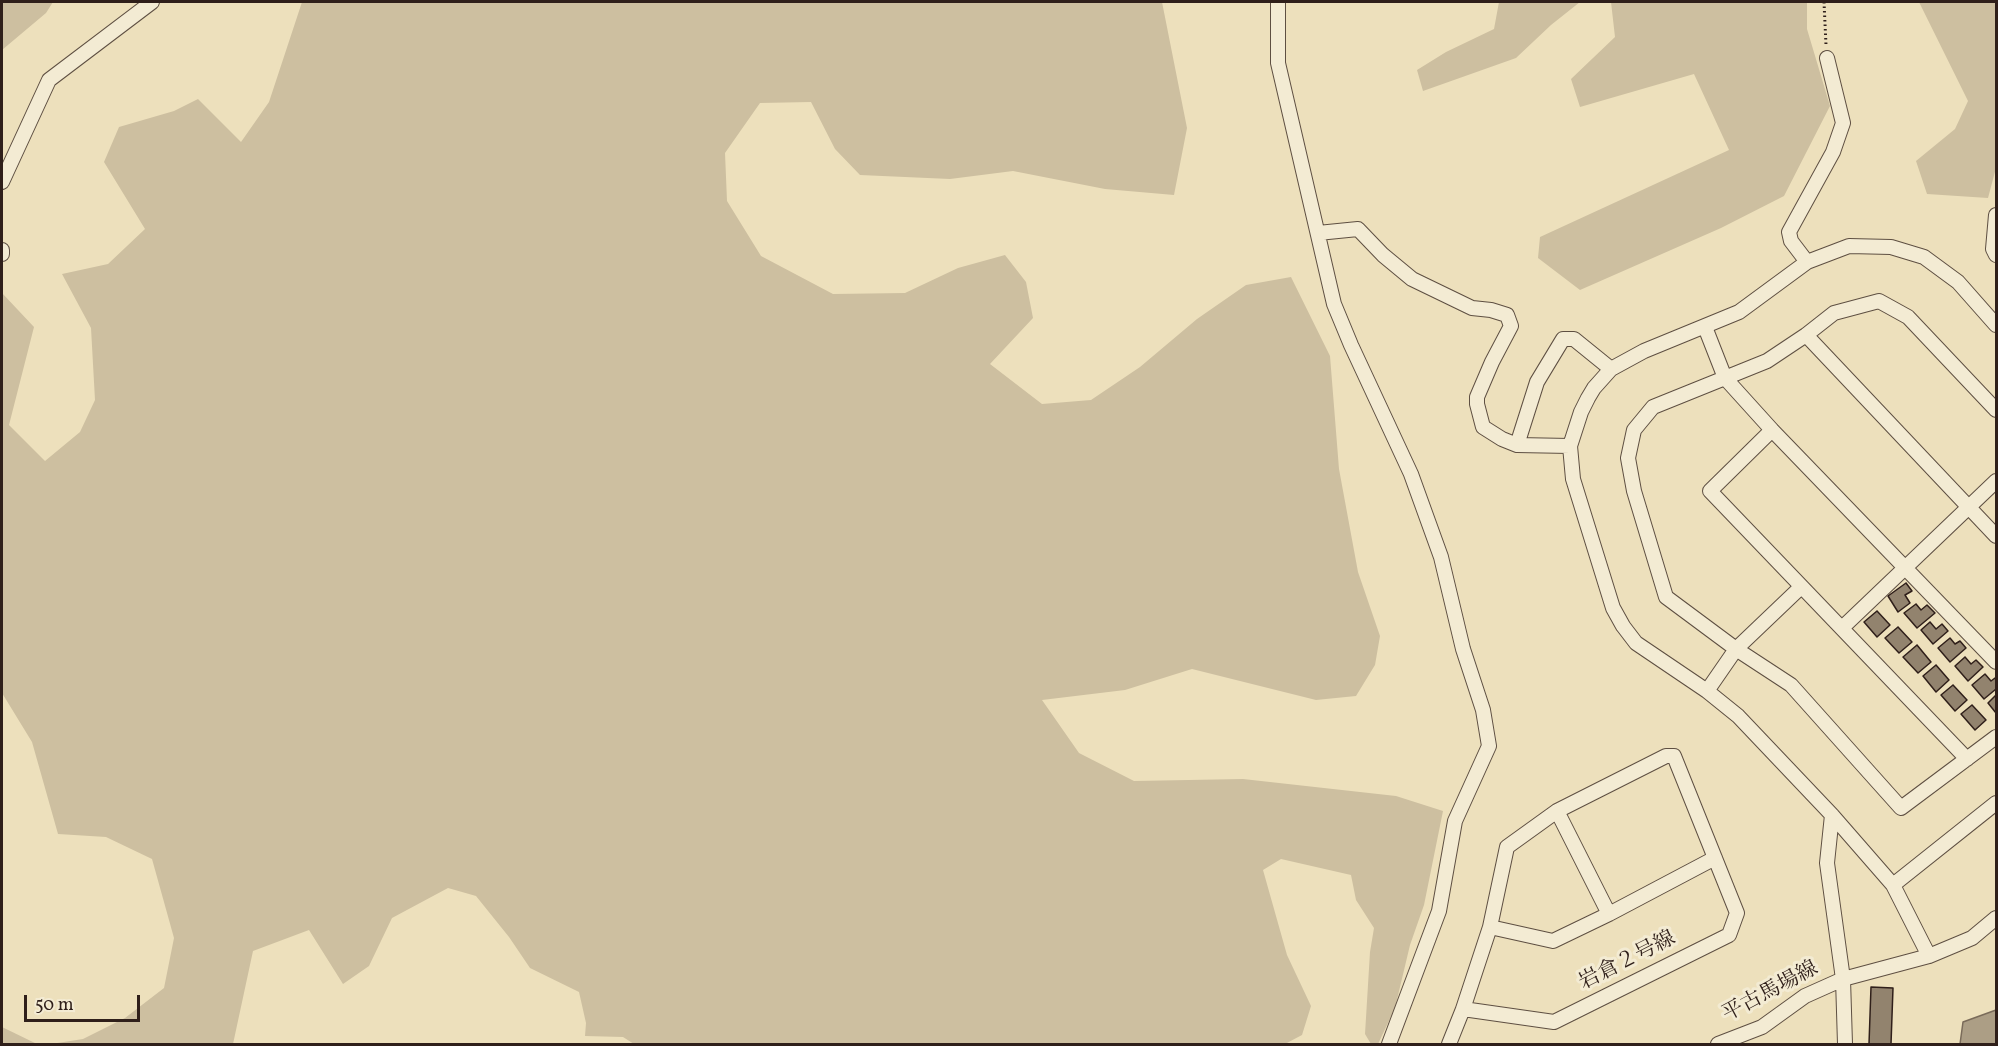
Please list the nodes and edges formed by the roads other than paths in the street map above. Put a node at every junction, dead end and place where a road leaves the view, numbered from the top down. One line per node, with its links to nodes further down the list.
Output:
1 (152, 2): 4 (street)
2 (1278, 2): 6 (street)
3 (1827, 58): 8 (street)
4 (2, 182)
5 (1996, 214): 7 (street)
6 (1318, 233): 16 (street); 40 (street)
7 (1996, 255)
8 (1807, 262): 9 (street); 10 (street)
9 (1996, 325)
10 (1705, 327): 12 (street); 13 (street)
11 (1806, 336): 13 (street); 14 (street); 19 (street)
12 (1611, 369): 16 (street); 17 (street)
13 (1725, 378): 15 (street); 24 (street)
14 (1996, 410)
15 (1772, 430): 21 (street); 22 (street)
16 (1517, 445): 17 (street)
17 (1570, 446): 26 (street)
18 (1996, 481): 19 (street)
19 (1970, 507): 20 (street); 21 (street)
20 (1996, 536)
21 (1905, 568): 23 (street); 25 (street)
22 (1802, 587): 23 (street); 24 (street)
23 (1842, 628): 28 (street)
24 (1736, 649): 26 (street); 28 (street)
25 (1996, 662)
26 (1707, 691): 31 (street)
27 (1996, 737): 28 (street)
28 (1967, 759)
29 (1996, 803): 33 (street)
30 (1557, 811): 32 (street, 岩倉２号線); 34 (street); 36 (street)
31 (1832, 815): 33 (street); 38 (street)
32 (1715, 858): 34 (street); 39 (street, 岩倉２号線)
33 (1893, 885): 37 (street)
34 (1609, 914): 36 (street)
35 (1996, 918): 37 (street, 平古馬場線)
36 (1490, 927): 39 (street)
37 (1929, 956): 38 (street, 平古馬場線)
38 (1843, 979): 42 (street, 平古馬場線); 43 (street)
39 (1463, 1009): 41 (street)
40 (1389, 1044)
41 (1449, 1044)
42 (1718, 1044)
43 (1845, 1044)

